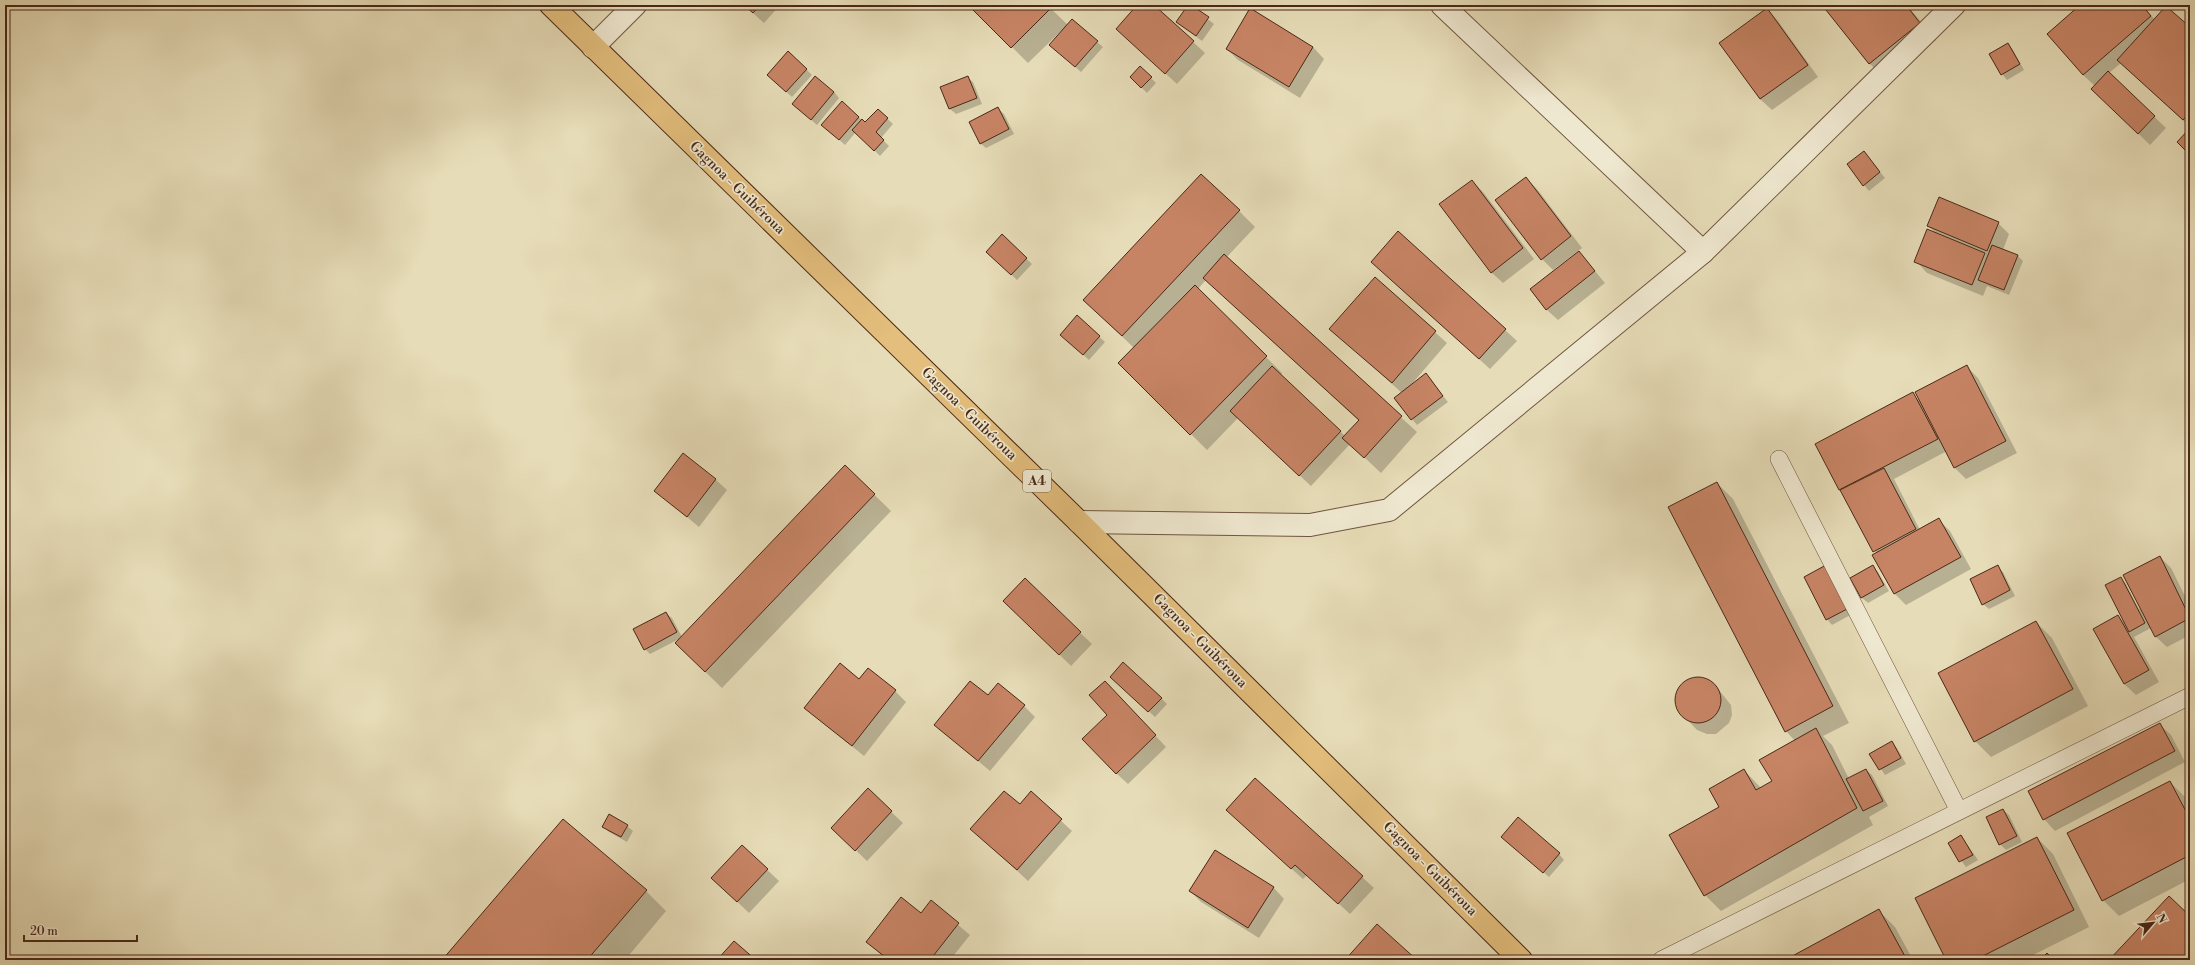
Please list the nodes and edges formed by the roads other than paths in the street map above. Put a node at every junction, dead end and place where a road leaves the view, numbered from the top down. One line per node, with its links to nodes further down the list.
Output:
1 (551, 5): 5 (main road, Gagnoa - Guibéroua / A4)
2 (635, 5): 5 (street)
3 (1442, 5): 6 (street)
4 (1954, 5): 6 (street)
5 (593, 47): 8 (main road, Gagnoa - Guibéroua / A4)
6 (1702, 252): 8 (street)
7 (1779, 459): 10 (lane)
8 (1079, 522): 11 (main road, Gagnoa - Guibéroua / A4)
9 (2190, 696): 10 (lane)
10 (1959, 811): 12 (lane)
11 (1521, 960)
12 (1661, 960)

